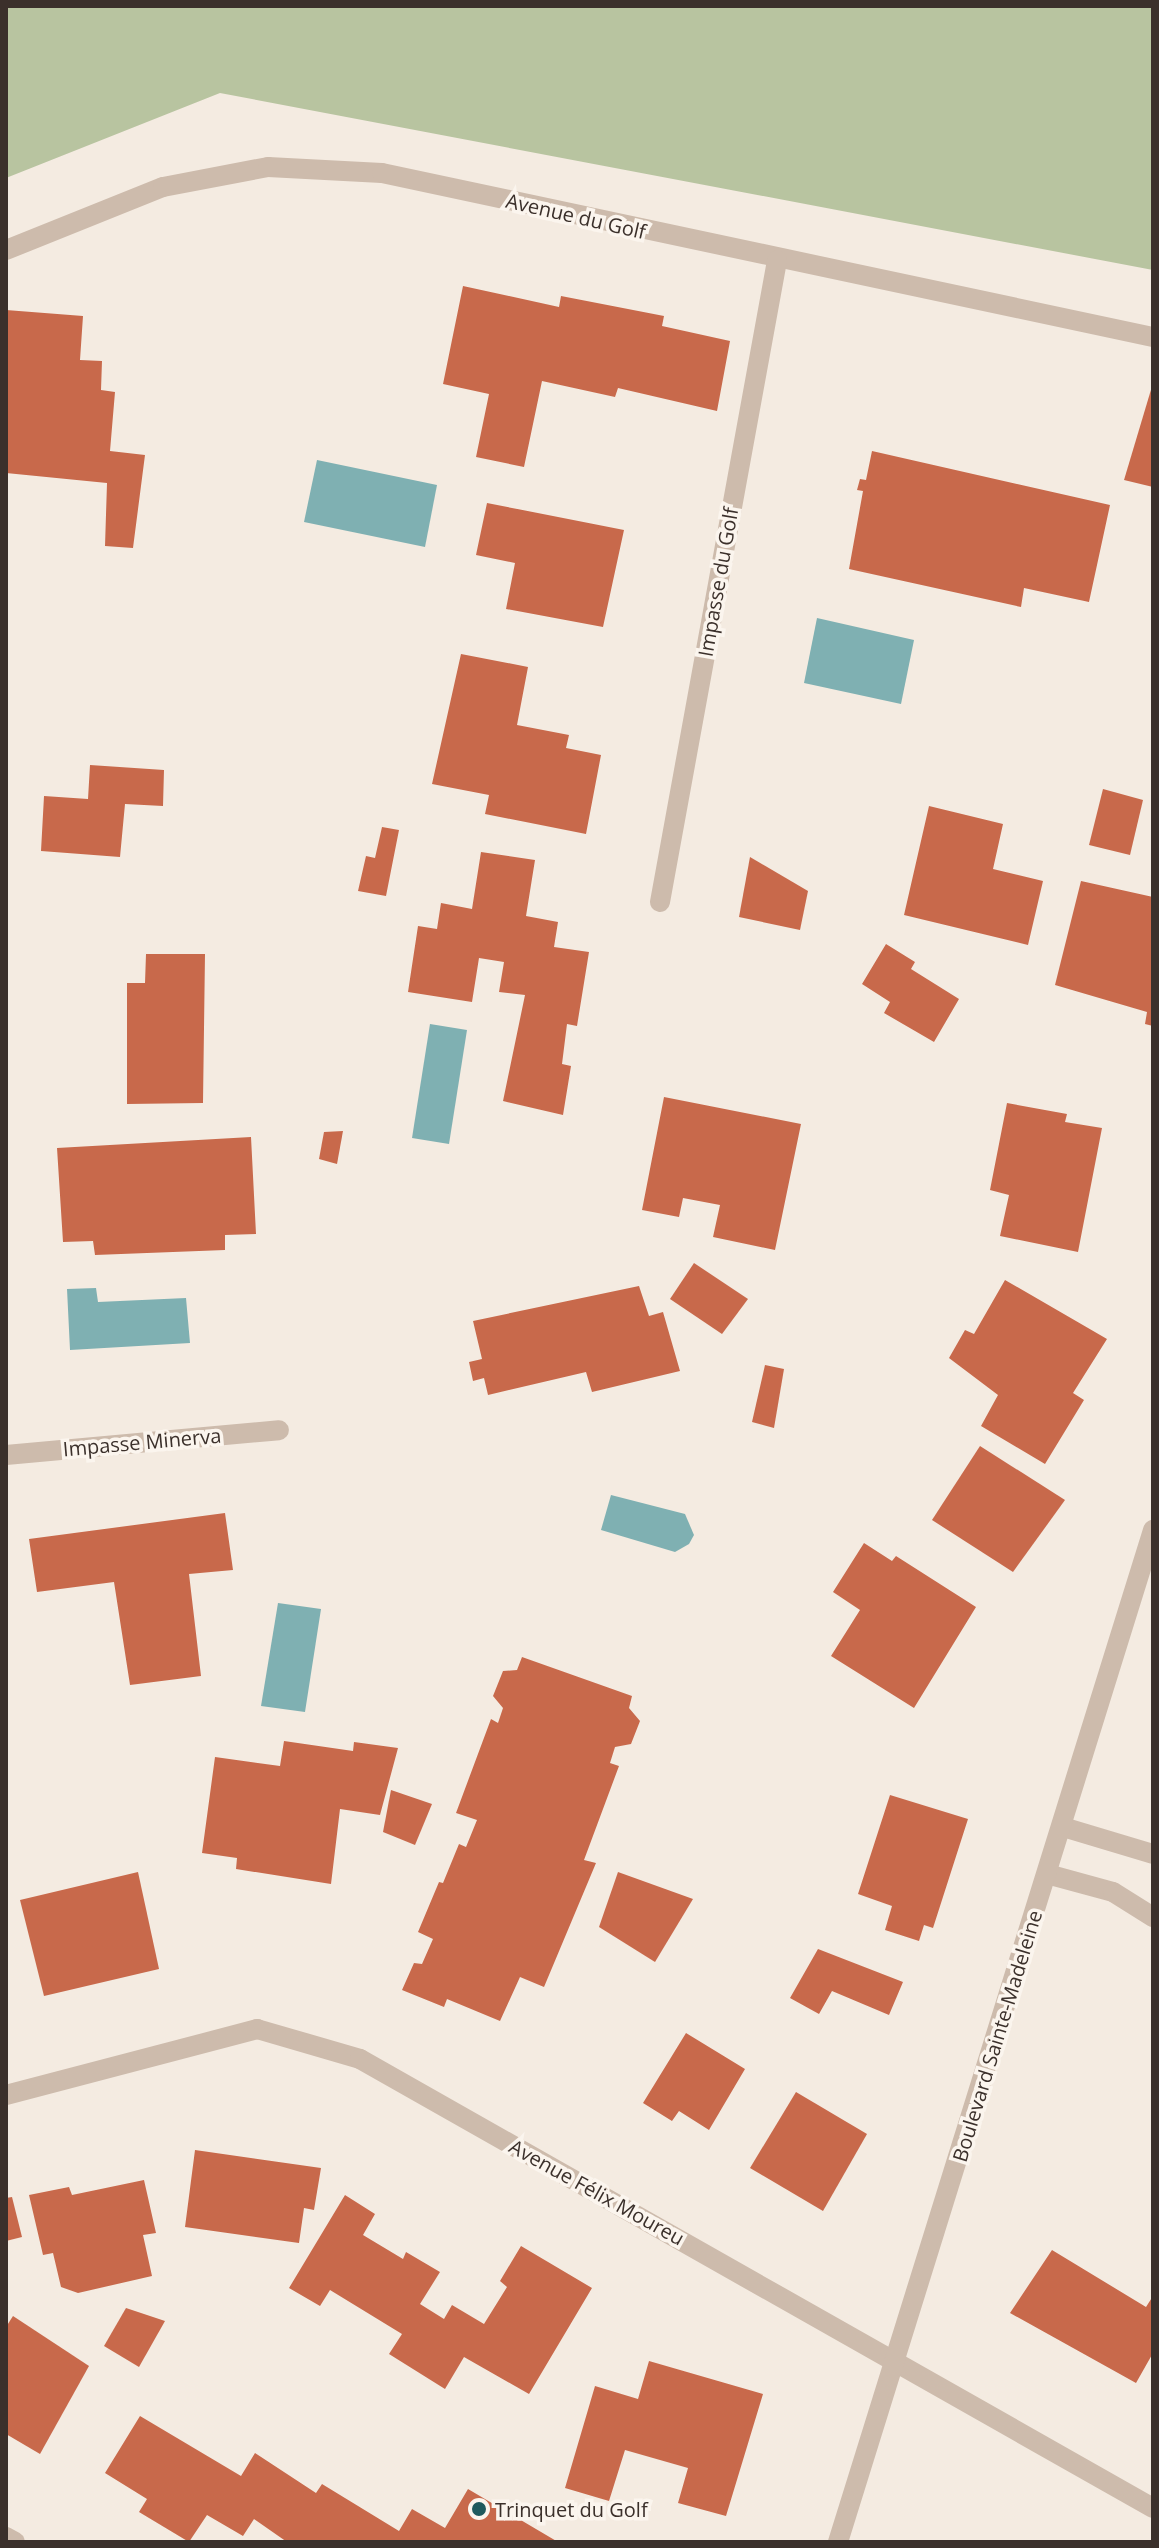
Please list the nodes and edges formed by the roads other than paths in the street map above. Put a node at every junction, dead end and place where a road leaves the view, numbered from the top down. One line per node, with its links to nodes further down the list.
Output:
1 (6, 250): 2 (street, Avenue du Golf)
2 (777, 261): 3 (street, Avenue du Golf); 4 (street, Impasse du Golf)
3 (1153, 337)
4 (660, 902)
5 (279, 1430): 6 (street, Impasse Minerva)
6 (6, 1455)
7 (1153, 1530): 8 (street, Boulevard Sainte-Madeleine)
8 (1063, 1827): 9 (street); 10 (street, Boulevard Sainte-Madeleine)
9 (1153, 1854)
10 (1047, 1874): 11 (street); 13 (street, Boulevard Sainte-Madeleine)
11 (1153, 1917)
12 (6, 2095): 13 (street, Avenue Félix Moureu)
13 (896, 2360): 14 (street, Avenue Félix Moureu); 17 (street, Boulevard Sainte-Madeleine)
14 (1153, 2508)
15 (6, 2537): 16 (street)
16 (15, 2542)
17 (838, 2542)

